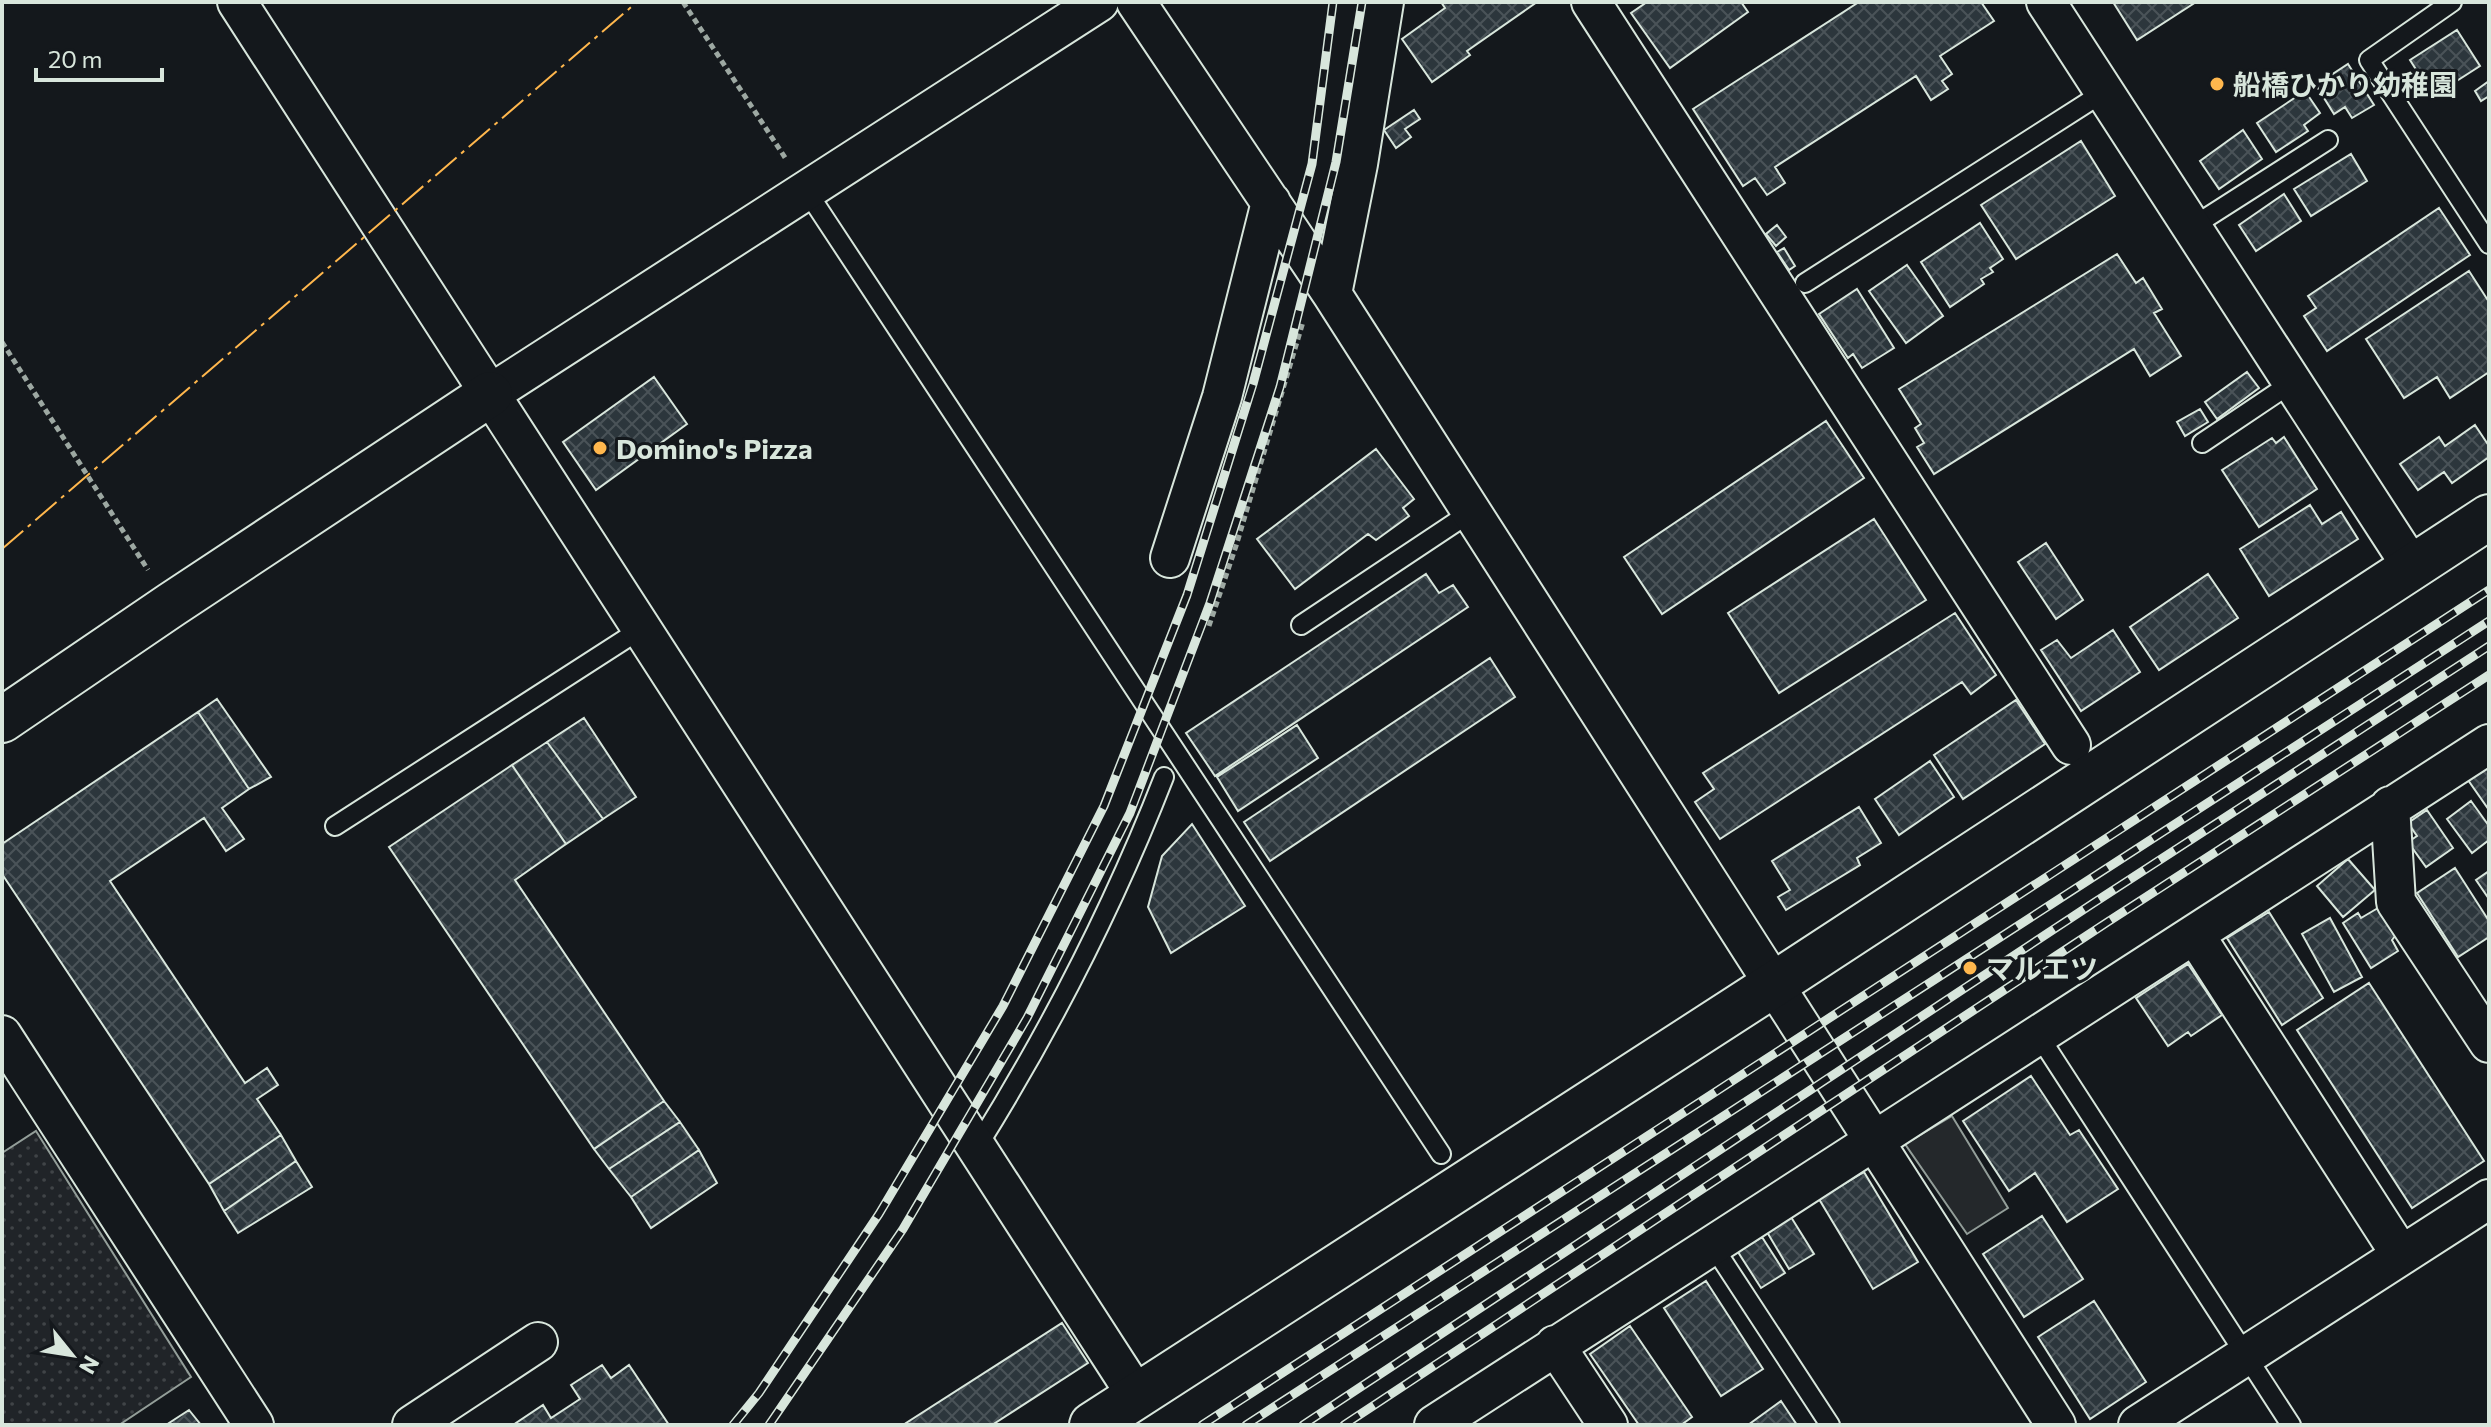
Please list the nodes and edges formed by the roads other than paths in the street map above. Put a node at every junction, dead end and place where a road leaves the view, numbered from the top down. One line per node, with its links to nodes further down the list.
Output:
1 (237, 2): 17 (street)
2 (1099, 2): 10 (street)
3 (1136, 2): 11 (street)
4 (1384, 2): 14 (street)
5 (2046, 2): 8 (street)
6 (2452, 2): 13 (lane)
7 (1596, 4): 27 (street)
8 (2104, 92): 12 (street); 15 (lane)
9 (2328, 140): 12 (lane)
10 (806, 190): 17 (street); 38 (lane)
11 (1271, 202): 14 (street); 21 (street)
12 (2192, 227): 16 (street)
13 (2489, 244)
14 (1324, 282): 19 (street)
15 (1805, 283)
16 (2293, 382): 18 (lane); 22 (street)
17 (490, 394): 24 (street); 25 (street)
18 (2202, 443)
19 (1471, 512): 23 (lane); 32 (street)
20 (2489, 517): 22 (street)
21 (1170, 558)
22 (2412, 567): 32 (street)
23 (1301, 625)
24 (641, 629): 30 (lane); 37 (street)
25 (2, 720)
26 (2489, 744): 29 (street)
27 (2071, 745)
28 (1164, 777): 37 (lane)
29 (2390, 806): 31 (street); 35 (street)
30 (335, 826)
31 (2195, 935): 34 (street); 41 (street)
32 (1773, 985): 36 (street); 45 (street)
33 (2, 1035): 46 (street)
34 (2039, 1036): 36 (street); 44 (lane)
35 (2489, 1043)
36 (1875, 1142): 40 (street); 52 (street)
37 (977, 1147): 45 (street)
38 (1441, 1154)
39 (2489, 1199): 41 (street)
40 (1713, 1246): 43 (street); 51 (lane)
41 (2401, 1255): 44 (street)
42 (538, 1342): 47 (street)
43 (1555, 1345): 49 (street); 50 (street)
44 (2245, 1356): 53 (street); 54 (lane)
45 (1137, 1396): 48 (street)
46 (254, 1425)
47 (412, 1425)
48 (1092, 1425)
49 (1434, 1425)
50 (1608, 1425)
51 (1830, 1425)
52 (2056, 1425)
53 (2138, 1425)
54 (2291, 1425)

